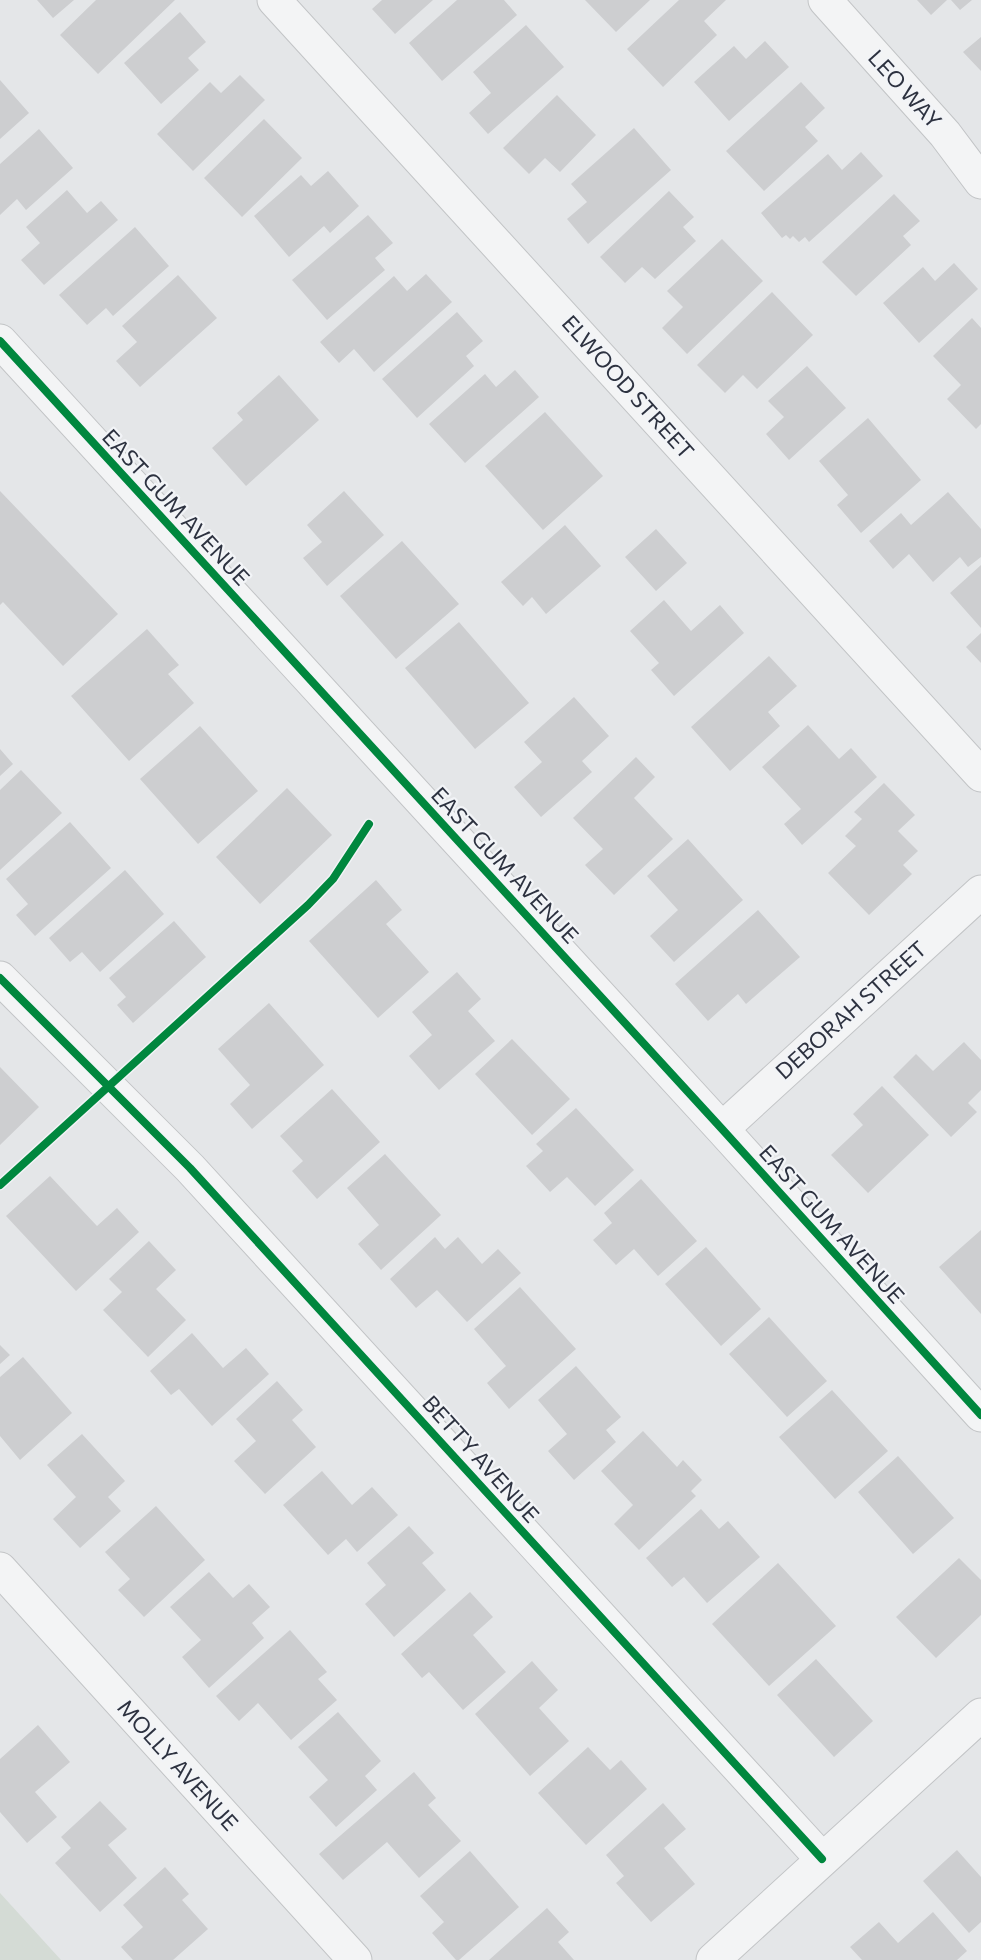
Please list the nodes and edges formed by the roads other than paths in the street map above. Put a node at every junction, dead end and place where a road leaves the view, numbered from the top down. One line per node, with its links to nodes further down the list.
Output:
1 (274, 0): 5 (street, ELWOOD STREET)
2 (825, 0): 3 (street, LEO WAY)
3 (981, 182)
4 (0, 341): 8 (street, EAST GUM AVENUE)
5 (981, 775)
6 (981, 891): 8 (street, DEBORAH STREET)
7 (0, 978): 12 (street, BETTY AVENUE)
8 (722, 1129): 9 (street, EAST GUM AVENUE)
9 (981, 1415)
10 (0, 1569): 13 (street, MOLLY AVENUE)
11 (981, 1715): 12 (street)
12 (822, 1859): 14 (street)
13 (355, 1960)
14 (713, 1960)

